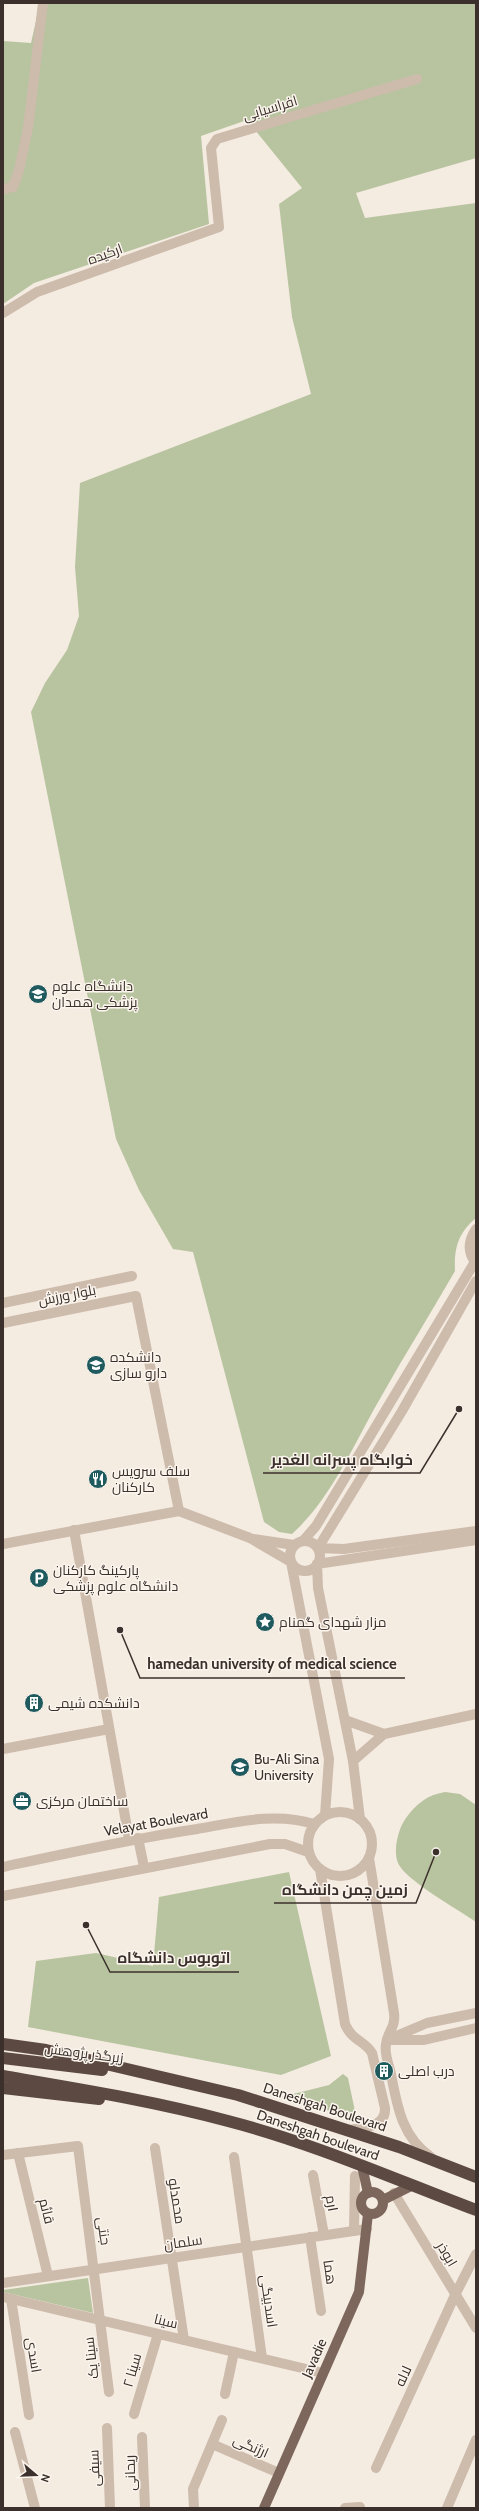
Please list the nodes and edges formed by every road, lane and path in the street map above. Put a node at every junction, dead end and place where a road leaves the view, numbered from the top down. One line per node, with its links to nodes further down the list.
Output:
1 (43, 3): 3 (street)
2 (417, 79): 4 (street, افراسیابی)
3 (3, 189)
4 (219, 227): 5 (street, ارکیده)
5 (3, 313)
6 (476, 1229): 7 (street)
7 (476, 1262): 17 (street)
8 (132, 1276): 10 (street, بلوار ورزش)
9 (476, 1281): 19 (street)
10 (3, 1303)
11 (3, 1323): 12 (street, بلوار ورزش)
12 (179, 1511): 13 (street); 15 (street)
13 (74, 1530): 18 (street); 24 (street)
14 (476, 1531): 19 (street)
15 (250, 1538): 17 (street); 20 (street)
16 (476, 1540): 21 (street)
17 (299, 1543): 19 (street); 20 (street)
18 (3, 1544)
19 (318, 1548): 21 (street)
20 (291, 1562): 21 (street); 28 (street)
21 (317, 1564): 23 (street)
22 (476, 1714): 25 (street)
23 (345, 1720): 25 (street); 27 (street)
24 (109, 1729): 26 (street); 31 (street)
25 (384, 1734): 27 (street)
26 (3, 1749)
27 (353, 1761): 29 (street)
28 (325, 1815): 29 (street); 30 (street)
29 (360, 1819): 33 (street)
30 (314, 1824): 31 (street, Velayat Boulevard); 32 (street)
31 (134, 1838): 34 (street, Velayat Boulevard); 35 (street)
32 (308, 1852): 35 (street); 36 (street)
33 (369, 1858): 36 (street); 40 (street)
34 (3, 1867)
35 (144, 1867): 37 (street)
36 (320, 1869): 47 (street)
37 (3, 1896)
38 (476, 2013): 40 (street)
39 (476, 2028): 40 (street)
40 (387, 2040): 52 (street)
41 (3, 2044): 44 (highway)
42 (3, 2058): 44 (highway, زیرگذر پژوهش)
43 (3, 2076): 46 (highway)
44 (161, 2077): 47 (highway, Daneshgah Boulevard)
45 (3, 2088): 46 (highway)
46 (146, 2101): 53 (highway, Daneshgah boulevard)
47 (348, 2130): 52 (highway, Daneshgah Boulevard)
48 (155, 2148): 68 (street, محمدلو)
49 (18, 2153): 50 (street); 69 (street, جنتی); 70 (street, قائم)
50 (3, 2155)
51 (234, 2157): 66 (street)
52 (445, 2165): 55 (highway, Daneshgah Boulevard)
53 (359, 2171): 56 (highway, Daneshgah boulevard); 57 (main road); 63 (street)
54 (313, 2176): 64 (street, ارم)
55 (476, 2177)
56 (411, 2186): 58 (main road); 60 (highway, Daneshgah boulevard)
57 (368, 2193): 59 (main road); 61 (main road)
58 (394, 2194): 59 (main road); 72 (street, ابوذر)
59 (383, 2200): 61 (main road)
60 (476, 2210)
61 (368, 2214): 62 (main road, Javadie)
62 (366, 2229): 63 (street, سلمان); 81 (main road, Javadie)
63 (354, 2231): 64 (street, سلمان)
64 (324, 2235): 65 (street, سلمان)
65 (310, 2237): 66 (street, سلمان); 74 (street, هما)
66 (247, 2247): 68 (street, سلمان); 80 (street, اسدبیگی)
67 (476, 2254): 72 (street, لاله)
68 (171, 2258): 69 (street, سلمان); 78 (street, محمدلو)
69 (95, 2269): 70 (street, سلمان); 75 (street, جنتی)
70 (48, 2276): 71 (street, سلمان)
71 (3, 2283)
72 (455, 2294): 76 (street, ابوذر); 92 (street, لاله)
73 (7, 2298): 75 (street, سینا); 85 (street, اسدی)
74 (321, 2311)
75 (101, 2320): 77 (street, سینا); 82 (street, سینا یک)
76 (476, 2328)
77 (158, 2334): 78 (street, سینا); 84 (street, سینا ۲)
78 (184, 2340): 79 (street, سینا)
79 (234, 2352): 80 (street, سینا); 83 (street)
80 (262, 2358): 81 (street, سینا)
81 (323, 2373): 93 (main road, Javadie)
82 (109, 2392)
83 (225, 2394)
84 (134, 2414)
85 (29, 2415)
86 (222, 2420): 91 (street, ارژنگی)
87 (107, 2428): 96 (street, سیفی)
88 (15, 2432): 95 (street)
89 (142, 2437): 97 (street, ریحانی)
90 (476, 2440): 101 (street)
91 (212, 2444): 93 (street, ارژنگی); 98 (street, ارژنگی)
92 (376, 2468)
93 (279, 2473): 99 (main road, Javadie)
94 (360, 2507): 100 (street)
95 (35, 2508)
96 (110, 2508)
97 (145, 2508)
98 (194, 2508)
99 (264, 2508)
100 (345, 2508)
101 (447, 2508)

